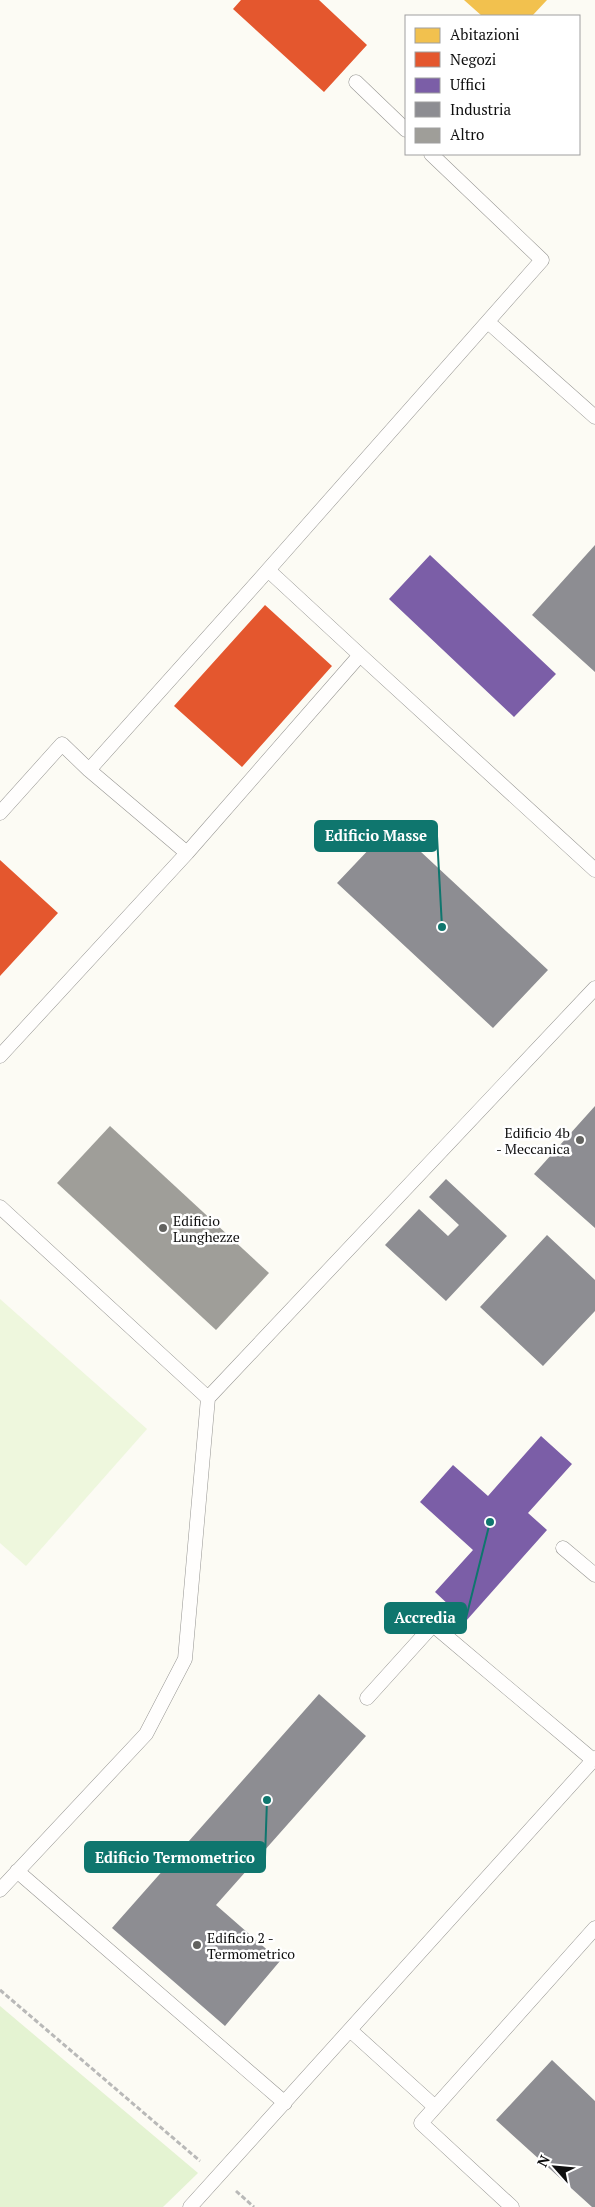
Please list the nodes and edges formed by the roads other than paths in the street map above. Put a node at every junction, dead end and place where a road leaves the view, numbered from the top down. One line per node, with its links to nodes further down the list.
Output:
1 (356, 82): 2 (lane)
2 (405, 129)
3 (432, 155): 4 (lane)
4 (488, 322): 5 (lane); 6 (lane)
5 (595, 417)
6 (268, 570): 7 (lane); 8 (lane)
7 (360, 655): 10 (lane); 11 (lane)
8 (89, 770): 9 (lane); 10 (lane)
9 (0, 813)
10 (187, 852): 13 (lane)
11 (595, 870)
12 (595, 988): 15 (lane)
13 (0, 1056)
14 (0, 1208): 15 (lane)
15 (208, 1398): 20 (lane)
16 (563, 1548): 17 (lane)
17 (595, 1575)
18 (367, 1698): 19 (lane)
19 (594, 1759): 23 (lane)
20 (17, 1871): 21 (lane); 24 (lane)
21 (0, 1890)
22 (595, 1928): 25 (lane)
23 (350, 2030): 24 (lane); 25 (lane)
24 (285, 2103): 26 (lane)
25 (434, 2106): 27 (lane)
26 (190, 2207)
27 (512, 2207)

